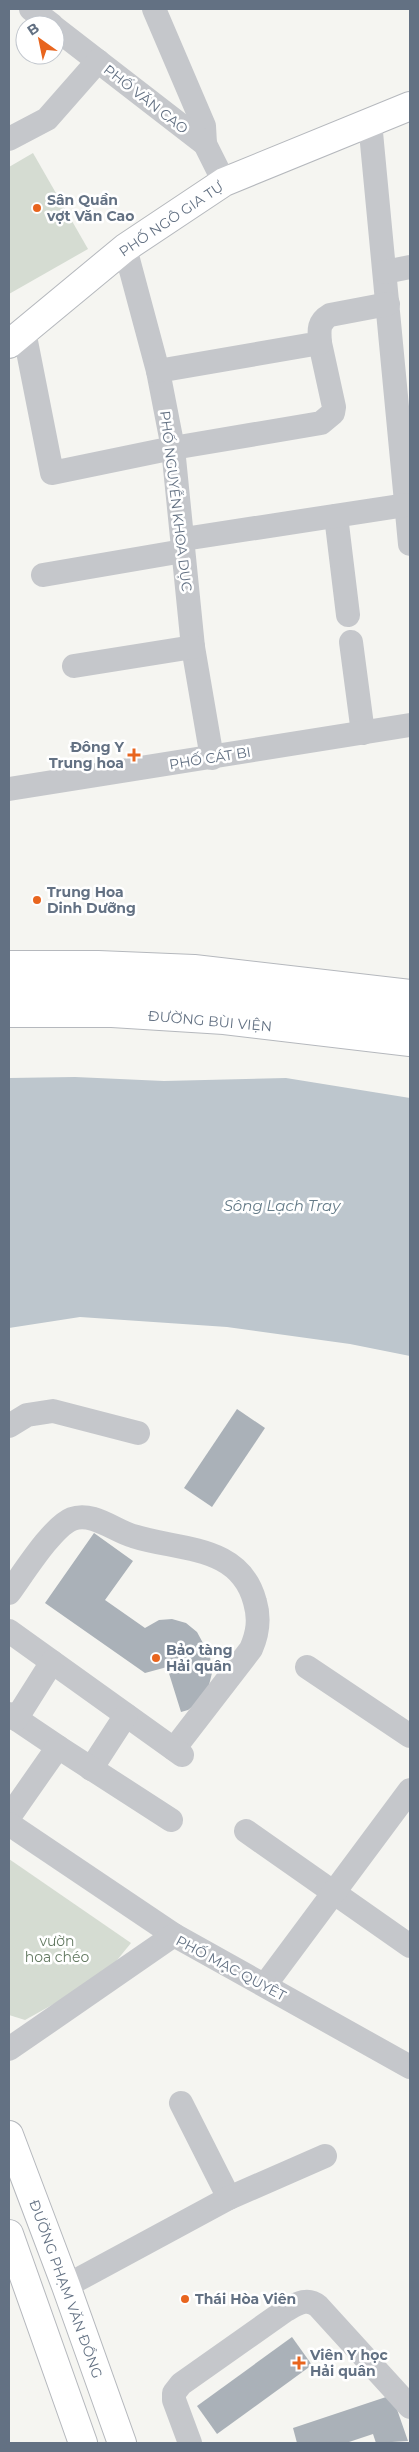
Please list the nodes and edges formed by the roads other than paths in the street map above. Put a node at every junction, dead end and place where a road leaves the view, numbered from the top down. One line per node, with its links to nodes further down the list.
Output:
1 (154, 9): 7 (street)
2 (65, 36): 3 (street, PHỐ VĂN CAO)
3 (98, 62): 6 (street); 7 (street, PHỐ VĂN CAO)
4 (410, 106): 5 (main road, PHỐ NGÔ GIA TỰ)
5 (370, 122): 8 (main road, PHỐ NGÔ GIA TỰ); 11 (street)
6 (9, 139)
7 (205, 144): 8 (street, PHỐ VĂN CAO)
8 (224, 182): 9 (main road, PHỐ NGÔ GIA TỰ)
9 (125, 248): 13 (main road, PHỐ NGÔ GIA TỰ); 15 (street, PHỐ NGUYỄN KHOA DỤC)
10 (410, 267): 11 (street)
11 (384, 272): 12 (street)
12 (388, 304): 14 (street); 16 (street)
13 (16, 338): 17 (street)
14 (320, 343): 15 (street); 17 (street)
15 (158, 370): 17 (street, PHỐ NGUYỄN KHOA DỤC)
16 (403, 376): 18 (street)
17 (173, 448): 22 (street, PHỐ NGUYỄN KHOA DỤC)
18 (408, 471): 19 (street)
19 (406, 505): 20 (street); 21 (street)
20 (336, 516): 22 (street); 24 (street)
21 (410, 544)
22 (183, 545): 23 (street); 26 (street, PHỐ NGUYỄN KHOA DỤC)
23 (43, 575)
24 (348, 615)
25 (352, 642): 29 (street)
26 (193, 647): 27 (street); 30 (street, PHỐ NGUYỄN KHOA DỤC)
27 (74, 666)
28 (410, 725): 29 (street, PHỐ CÁT BI)
29 (363, 733): 30 (street, PHỐ CÁT BI)
30 (212, 758): 31 (street, PHỐ CÁT BI)
31 (9, 789)
32 (9, 965): 34 (main road)
33 (9, 989): 36 (main road, ĐƯỜNG BÙI VIỆN)
34 (410, 994)
35 (9, 1013): 37 (main road, ĐƯỜNG BÙI VIỆN)
36 (410, 1018)
37 (410, 1042)
38 (9, 1426): 39 (street)
39 (138, 1433)
40 (9, 1593): 44 (street)
41 (9, 1630): 42 (street)
42 (52, 1662): 44 (street); 45 (street)
43 (307, 1666): 46 (street)
44 (126, 1715): 48 (street)
45 (12, 1717): 47 (street)
46 (410, 1736)
47 (58, 1747): 48 (street); 50 (street)
48 (91, 1769): 51 (street)
49 (410, 1790): 54 (street)
50 (9, 1817)
51 (171, 1820)
52 (9, 1824): 55 (street)
53 (246, 1831): 54 (street)
54 (334, 1892): 56 (street); 57 (street)
55 (174, 1935): 57 (street, PHỐ MẠC QUYÊT); 58 (street, PHỐ MẠC QUYÊT)
56 (410, 1946)
57 (265, 1985): 59 (street, PHỐ MẠC QUYÊT)
58 (9, 2049)
59 (410, 2067)
60 (182, 2104): 63 (street)
61 (9, 2135): 65 (main road, ĐƯỜNG PHẠM VĂN ĐỒNG)
62 (326, 2156): 63 (street)
63 (229, 2198): 65 (street)
64 (9, 2234): 67 (main road)
65 (66, 2286): 68 (main road, ĐƯỜNG PHẠM VĂN ĐỒNG)
66 (410, 2407): 69 (street)
67 (83, 2443)
68 (122, 2443)
69 (190, 2443)

